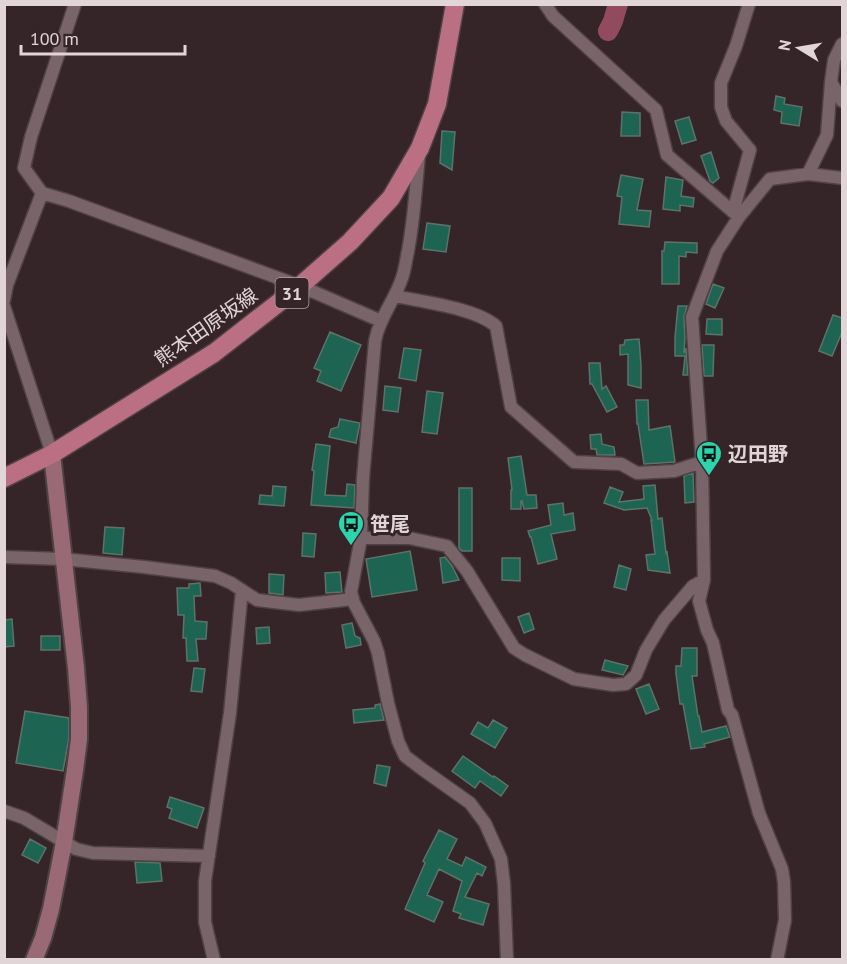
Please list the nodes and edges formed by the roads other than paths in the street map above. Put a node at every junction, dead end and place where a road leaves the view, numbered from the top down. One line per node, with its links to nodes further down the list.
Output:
1 (75, 4): 11 (street)
2 (455, 4): 8 (main road, 熊本田原坂線 / 31)
3 (545, 4): 12 (street)
4 (749, 4): 12 (street)
5 (843, 44): 6 (street)
6 (831, 82): 7 (street); 9 (street)
7 (843, 101)
8 (420, 148): 13 (main road, 熊本田原坂線 / 31); 14 (street)
9 (808, 174): 10 (street); 12 (street)
10 (843, 178)
11 (42, 193): 13 (street); 15 (street)
12 (736, 214): 19 (street)
13 (300, 286): 17 (street); 18 (main road, 熊本田原坂線 / 31)
14 (395, 296): 17 (street); 19 (street)
15 (4, 300)
16 (4, 306): 18 (street)
17 (381, 321): 21 (street)
18 (52, 453): 20 (main road, 熊本田原坂線 / 31); 23 (street)
19 (702, 462): 24 (street)
20 (4, 478)
21 (361, 538): 24 (street); 26 (street)
22 (4, 556): 23 (street)
23 (63, 559): 25 (street); 28 (street)
24 (704, 580): 33 (street)
25 (242, 590): 26 (street); 29 (street)
26 (353, 599): 32 (street)
27 (4, 811): 28 (street)
28 (64, 842): 29 (street); 30 (street)
29 (209, 856): 31 (street)
30 (34, 960)
31 (214, 960)
32 (507, 960)
33 (777, 960)

